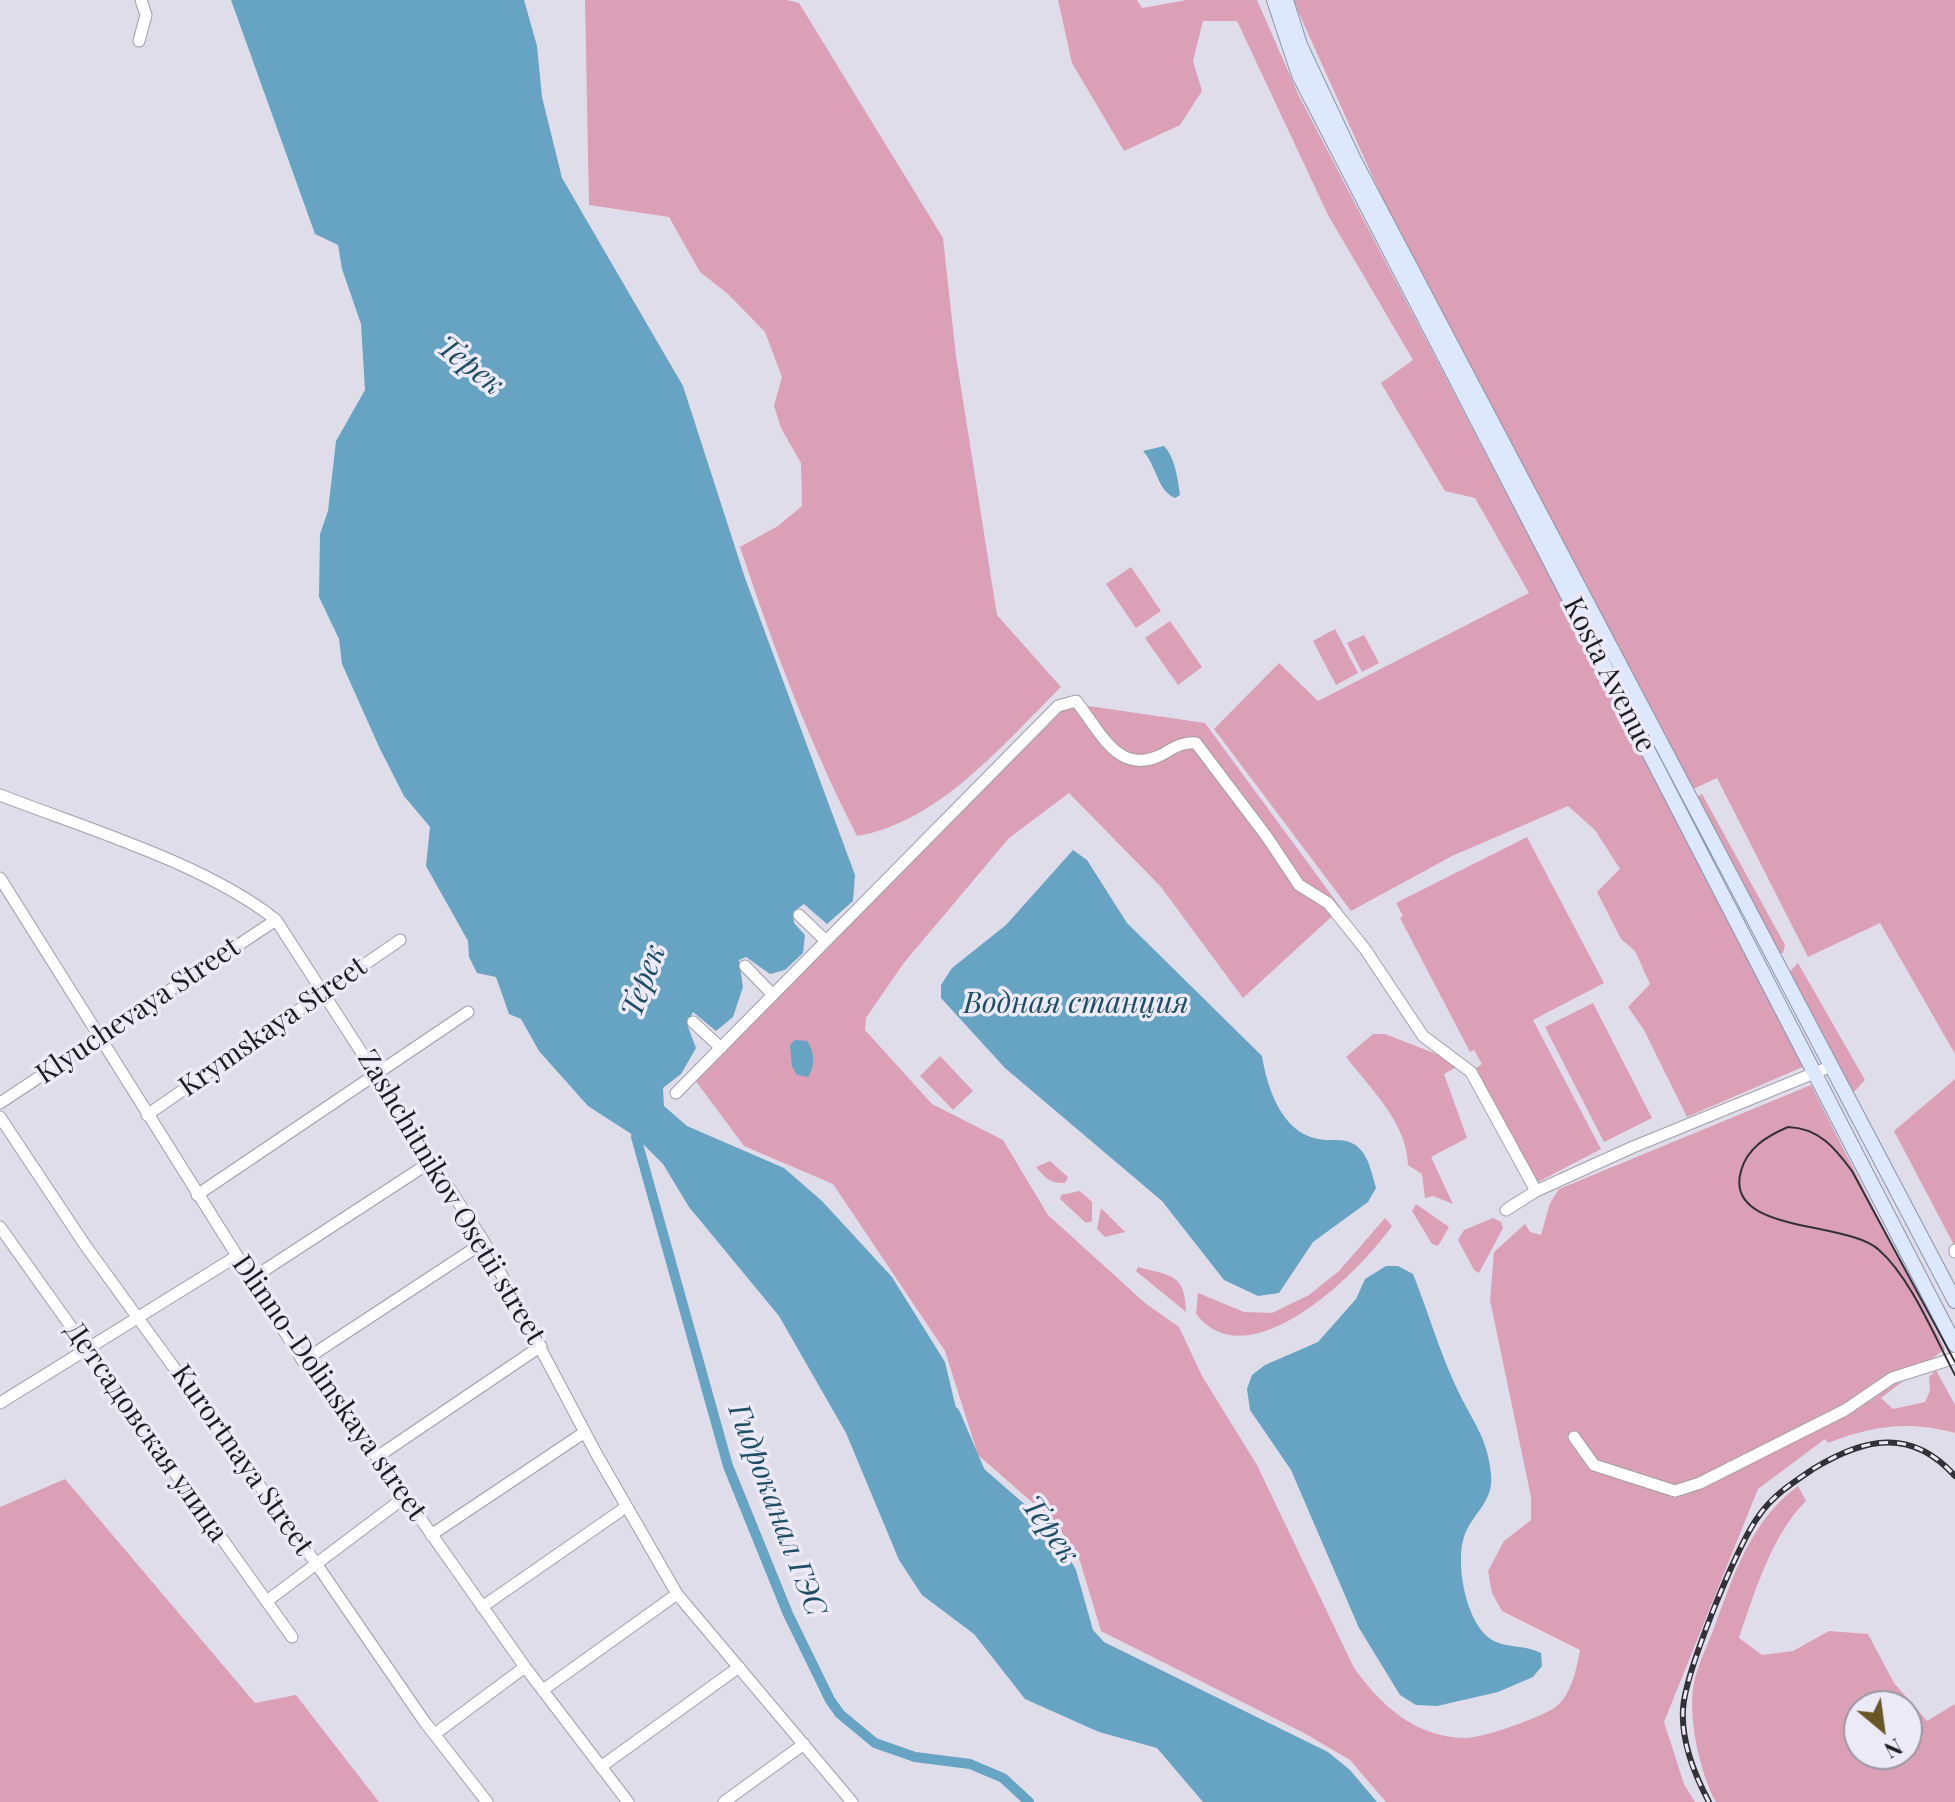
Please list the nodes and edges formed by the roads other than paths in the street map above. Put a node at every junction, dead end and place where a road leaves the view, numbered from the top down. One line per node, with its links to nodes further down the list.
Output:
1 (141, 0): 4 (street)
2 (1274, 0): 19 (main road, Kosta Avenue)
3 (1286, 0): 18 (main road, Kosta Avenue)
4 (139, 41)
5 (0, 795): 8 (street, Zashchitnikov Osetii street)
6 (0, 878): 16 (street, Dlinno-Dolinskaya street)
7 (799, 915): 10 (street)
8 (276, 920): 12 (street, Zashchitnikov Osetii street); 16 (street, Klyuchevaya Street)
9 (400, 940): 12 (street, Krymskaya Street)
10 (826, 941): 13 (street); 26 (street)
11 (745, 966): 13 (street)
12 (324, 991): 20 (street, Zashchitnikov Osetii street); 23 (street, Krymskaya Street)
13 (773, 995): 17 (street)
14 (468, 1012): 20 (street)
15 (693, 1022): 17 (street)
16 (99, 1038): 22 (street, Klyuchevaya Street); 23 (street, Dlinno-Dolinskaya street)
17 (721, 1048): 21 (street)
18 (1829, 1067): 19 (street); 33 (main road, Kosta Avenue)
19 (1813, 1073): 26 (street); 35 (main road, Kosta Avenue)
20 (380, 1075): 25 (street, Zashchitnikov Osetii street); 27 (street)
21 (676, 1093)
22 (0, 1103)
23 (147, 1115): 27 (street, Dlinno-Dolinskaya street)
24 (0, 1117): 34 (street, Kurortnaya Street)
25 (432, 1161): 30 (street, Zashchitnikov Osetii street); 32 (street)
26 (1536, 1191): 28 (street)
27 (197, 1195): 31 (street, Dlinno-Dolinskaya street)
28 (1506, 1210)
29 (0, 1227): 37 (street, Детсадовская улица)
30 (484, 1242): 36 (street, Zashchitnikov Osetii street); 39 (street)
31 (237, 1256): 32 (street, Dlinno-Dolinskaya street); 34 (street)
32 (251, 1279): 39 (street, Dlinno-Dolinskaya street)
33 (1955, 1301)
34 (138, 1315): 37 (street); 47 (street, Kurortnaya Street)
35 (1955, 1345)
36 (541, 1346): 41 (street, Zashchitnikov Osetii street); 43 (street)
37 (85, 1349): 40 (street); 49 (street, Детсадовская улица)
38 (1955, 1358): 42 (street)
39 (303, 1361): 43 (street, Dlinno-Dolinskaya street)
40 (0, 1403)
41 (585, 1432): 45 (street, Zashchitnikov Osetii street); 46 (street)
42 (1574, 1437)
43 (377, 1457): 44 (street, Dlinno-Dolinskaya street)
44 (405, 1497): 46 (street, Dlinno-Dolinskaya street); 47 (street)
45 (626, 1507): 48 (street, Zashchitnikov Osetii street); 50 (street)
46 (431, 1535): 50 (street, Dlinno-Dolinskaya street)
47 (315, 1562): 49 (street); 55 (street, Kurortnaya Street)
48 (677, 1594): 53 (street, Zashchitnikov Osetii street); 54 (street)
49 (267, 1601): 51 (street, Детсадовская улица)
50 (482, 1607): 52 (street, Dlinno-Dolinskaya street)
51 (292, 1637)
52 (525, 1667): 54 (street, Dlinno-Dolinskaya street); 55 (street)
53 (739, 1667): 56 (street, Zashchitnikov Osetii street); 57 (street)
54 (543, 1690): 57 (street, Dlinno-Dolinskaya street)
55 (436, 1733): 58 (street, Kurortnaya Street)
56 (804, 1744): 60 (street); 61 (street, Zashchitnikov Osetii street)
57 (602, 1766): 59 (street, Dlinno-Dolinskaya street)
58 (487, 1802)
59 (628, 1802)
60 (724, 1802)
61 (852, 1802)

